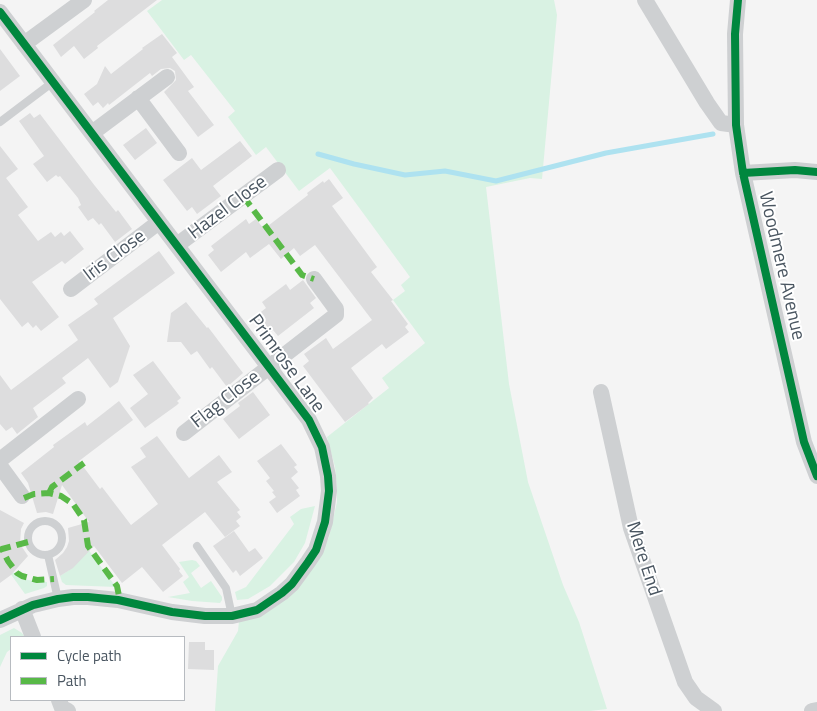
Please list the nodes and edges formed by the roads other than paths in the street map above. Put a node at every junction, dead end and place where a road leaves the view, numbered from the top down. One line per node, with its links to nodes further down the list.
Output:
1 (84, 0): 5 (street)
2 (645, 0): 10 (street)
3 (738, 0): 10 (street, Woodmere Avenue)
4 (1, 16): 5 (street, Primrose Lane)
5 (24, 44): 7 (street, Primrose Lane)
6 (167, 77): 8 (street)
7 (53, 82): 9 (lane); 11 (street, Primrose Lane)
8 (138, 98): 11 (street); 12 (street)
9 (0, 122)
10 (736, 125): 15 (street, Woodmere Avenue)
11 (92, 133): 16 (street, Primrose Lane)
12 (179, 154)
13 (278, 170): 17 (street, Hazel Close)
14 (817, 172): 15 (street)
15 (743, 173): 24 (street, Woodmere Avenue)
16 (159, 222): 17 (street, Primrose Lane); 19 (street, Iris Close)
17 (177, 245): 20 (street, Primrose Lane)
18 (314, 279): 20 (street, Flag Close)
19 (71, 289)
20 (269, 367): 23 (street, Flag Close); 33 (street, Primrose Lane)
21 (601, 392): 39 (street, Mere End)
22 (78, 399): 25 (street)
23 (184, 433)
24 (811, 440): 27 (street, Woodmere Avenue)
25 (0, 460)
26 (0, 466): 28 (street)
27 (817, 476)
28 (22, 496)
29 (197, 546): 33 (lane)
30 (48, 555): 30 (lane); 31 (lane)
31 (58, 599): 32 (street, Primrose Lane); 33 (street, Primrose Lane)
32 (22, 609): 34 (street, Primrose Lane); 35 (street)
33 (232, 616)
34 (0, 620)
35 (33, 636)
36 (59, 701): 38 (street)
37 (817, 710): 40 (street)
38 (68, 711)
39 (714, 711)
40 (812, 711)

